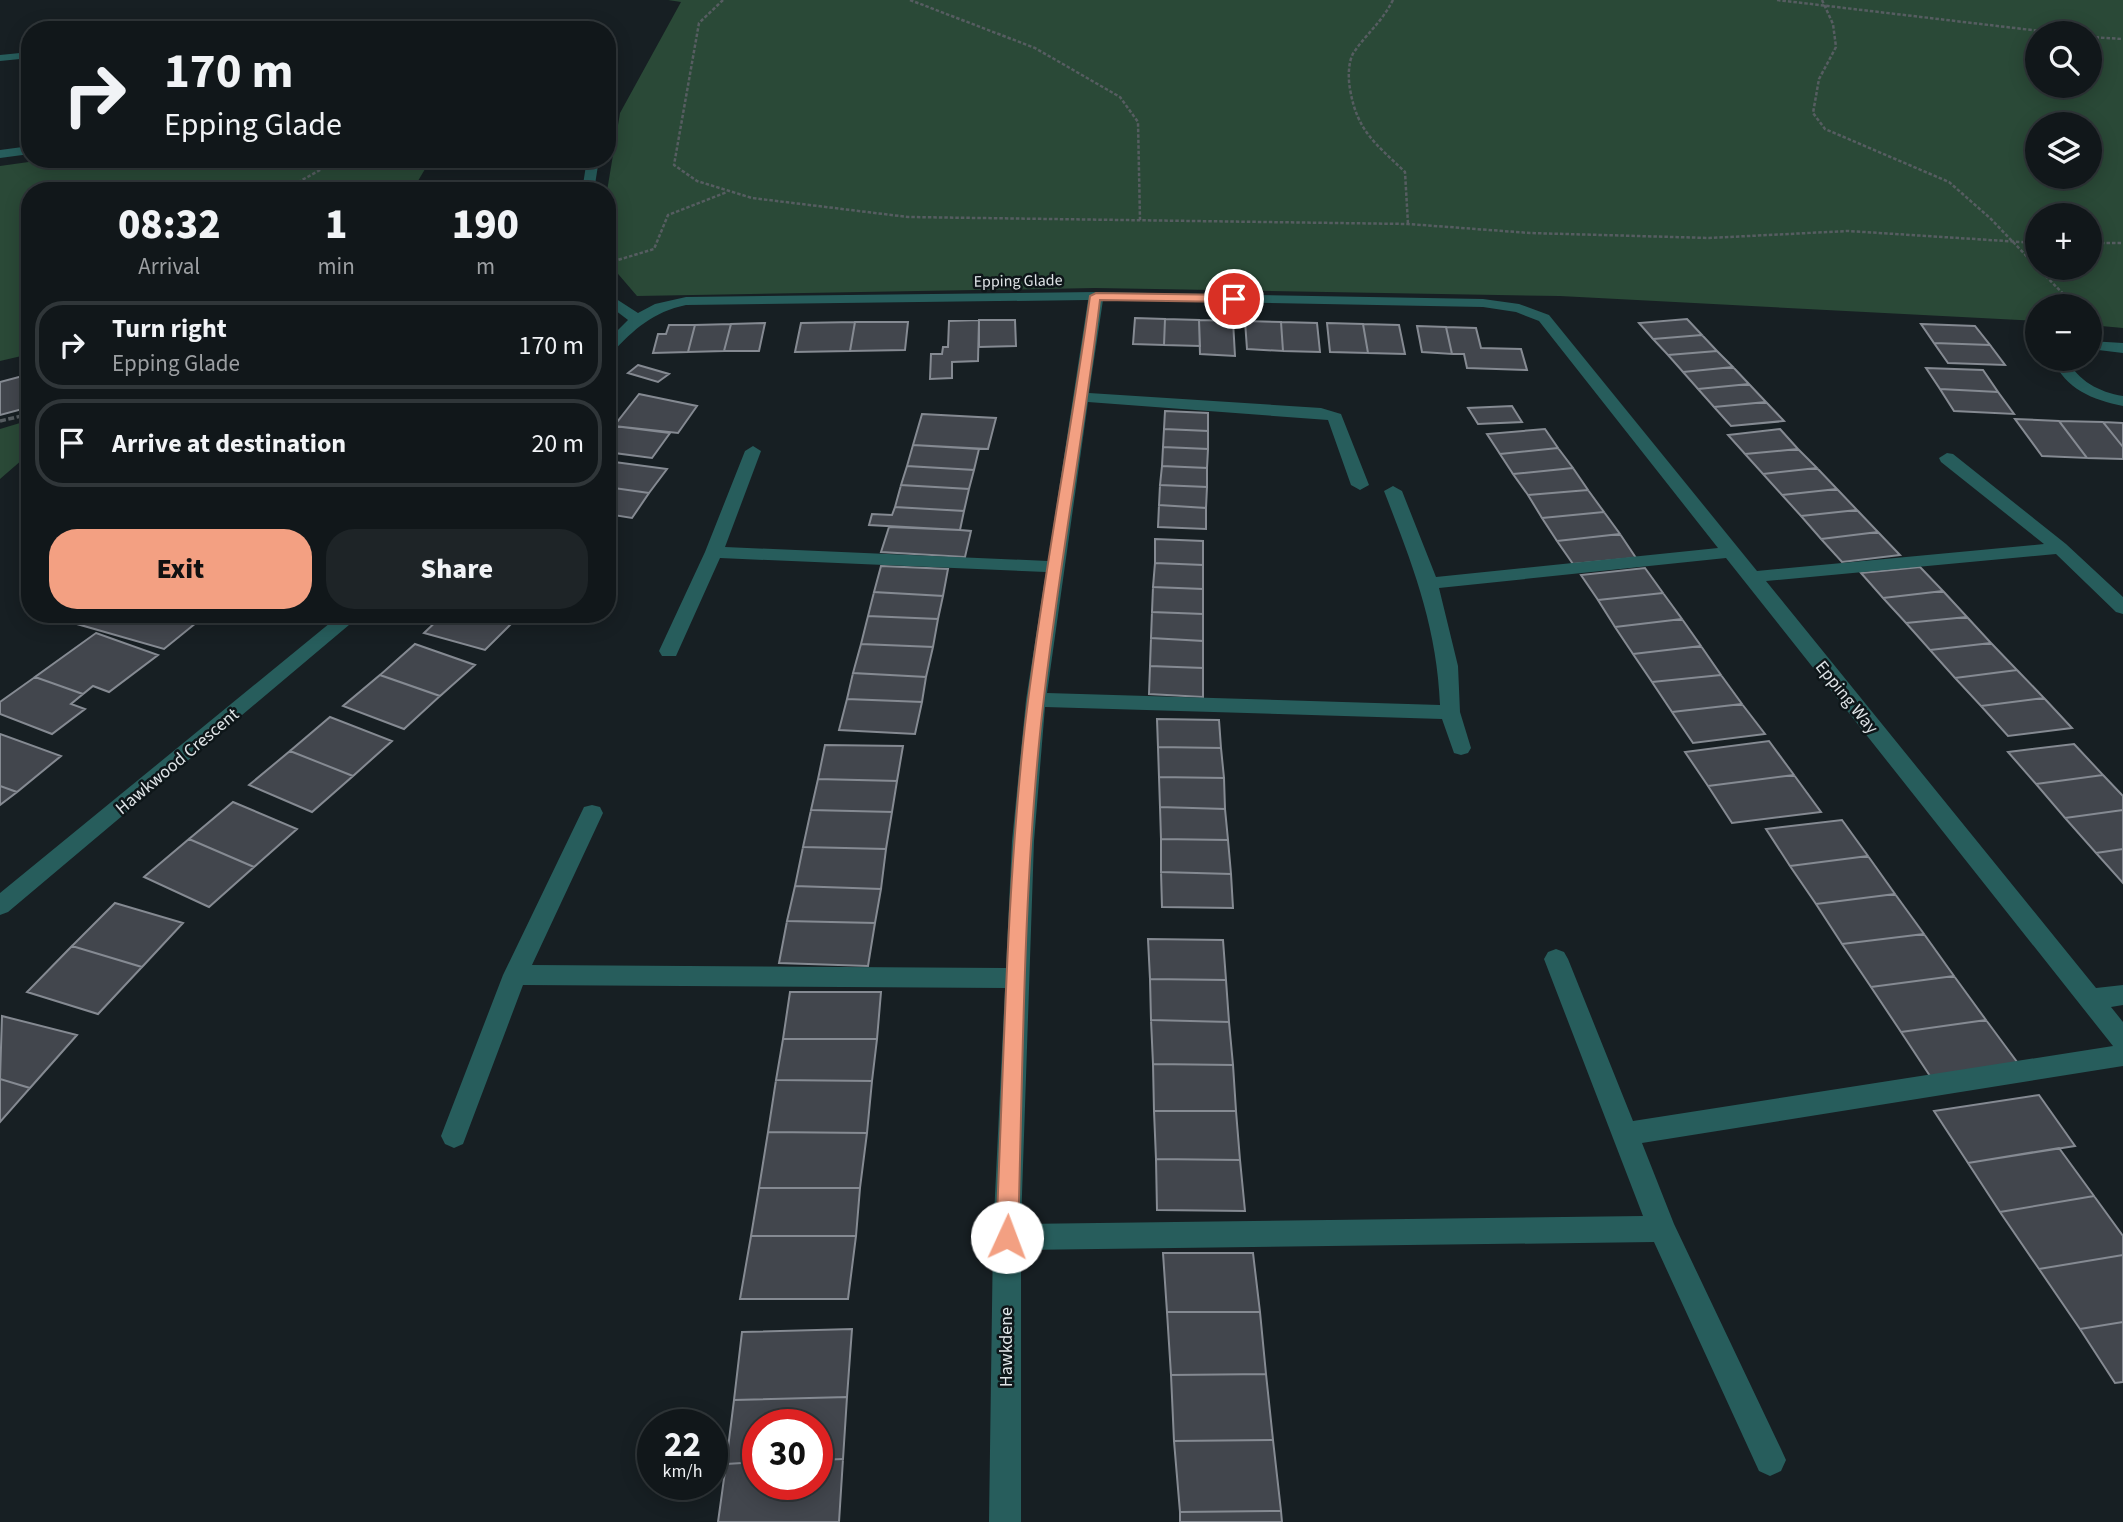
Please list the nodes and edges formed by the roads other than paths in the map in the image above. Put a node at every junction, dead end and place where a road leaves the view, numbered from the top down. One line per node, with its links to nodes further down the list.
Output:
1 (21, 57): 2 (street)
2 (1, 60)
3 (21, 151): 4 (street)
4 (0, 154)
5 (1096, 296): 7 (street, Epping Glade); 11 (street, Epping Glade); 13 (street, Hawkdene)
6 (616, 304): 7 (street)
7 (637, 319): 8 (street, Epping Glade)
8 (616, 340)
9 (2102, 346): 10 (street)
10 (2123, 348)
11 (1573, 353): 21 (street, Epping Way)
12 (2064, 371): 14 (street)
13 (1082, 397): 17 (street); 22 (street, Hawkdene)
14 (2123, 401)
15 (753, 451): 20 (street)
16 (1947, 458): 19 (street)
17 (1360, 485)
18 (1393, 491): 24 (street)
19 (2060, 548): 23 (street); 25 (street)
20 (714, 552): 22 (street); 27 (street)
21 (1731, 552): 23 (street, Epping Way); 24 (street)
22 (1054, 567): 28 (street, Hawkdene)
23 (1751, 577): 37 (street, Epping Way)
24 (1429, 583): 29 (street)
25 (2123, 608)
26 (342, 623): 32 (street, Hawkwood Crescent)
27 (670, 651)
28 (1036, 700): 29 (street); 35 (street, Hawkdene)
29 (1450, 712): 30 (street)
30 (1461, 748)
31 (592, 813): 34 (street)
32 (0, 906)
33 (1556, 959): 40 (street)
34 (514, 975): 35 (street); 41 (street)
35 (1017, 978): 43 (street, Hawkdene)
36 (2123, 995): 37 (street)
37 (2089, 999): 38 (street, Epping Way)
38 (2123, 1040)
39 (2123, 1055): 40 (street)
40 (1625, 1134): 42 (street)
41 (454, 1136)
42 (1662, 1229): 43 (street); 44 (street)
43 (1007, 1237): 45 (street, Hawkdene)
44 (1770, 1460)
45 (1005, 1522)

